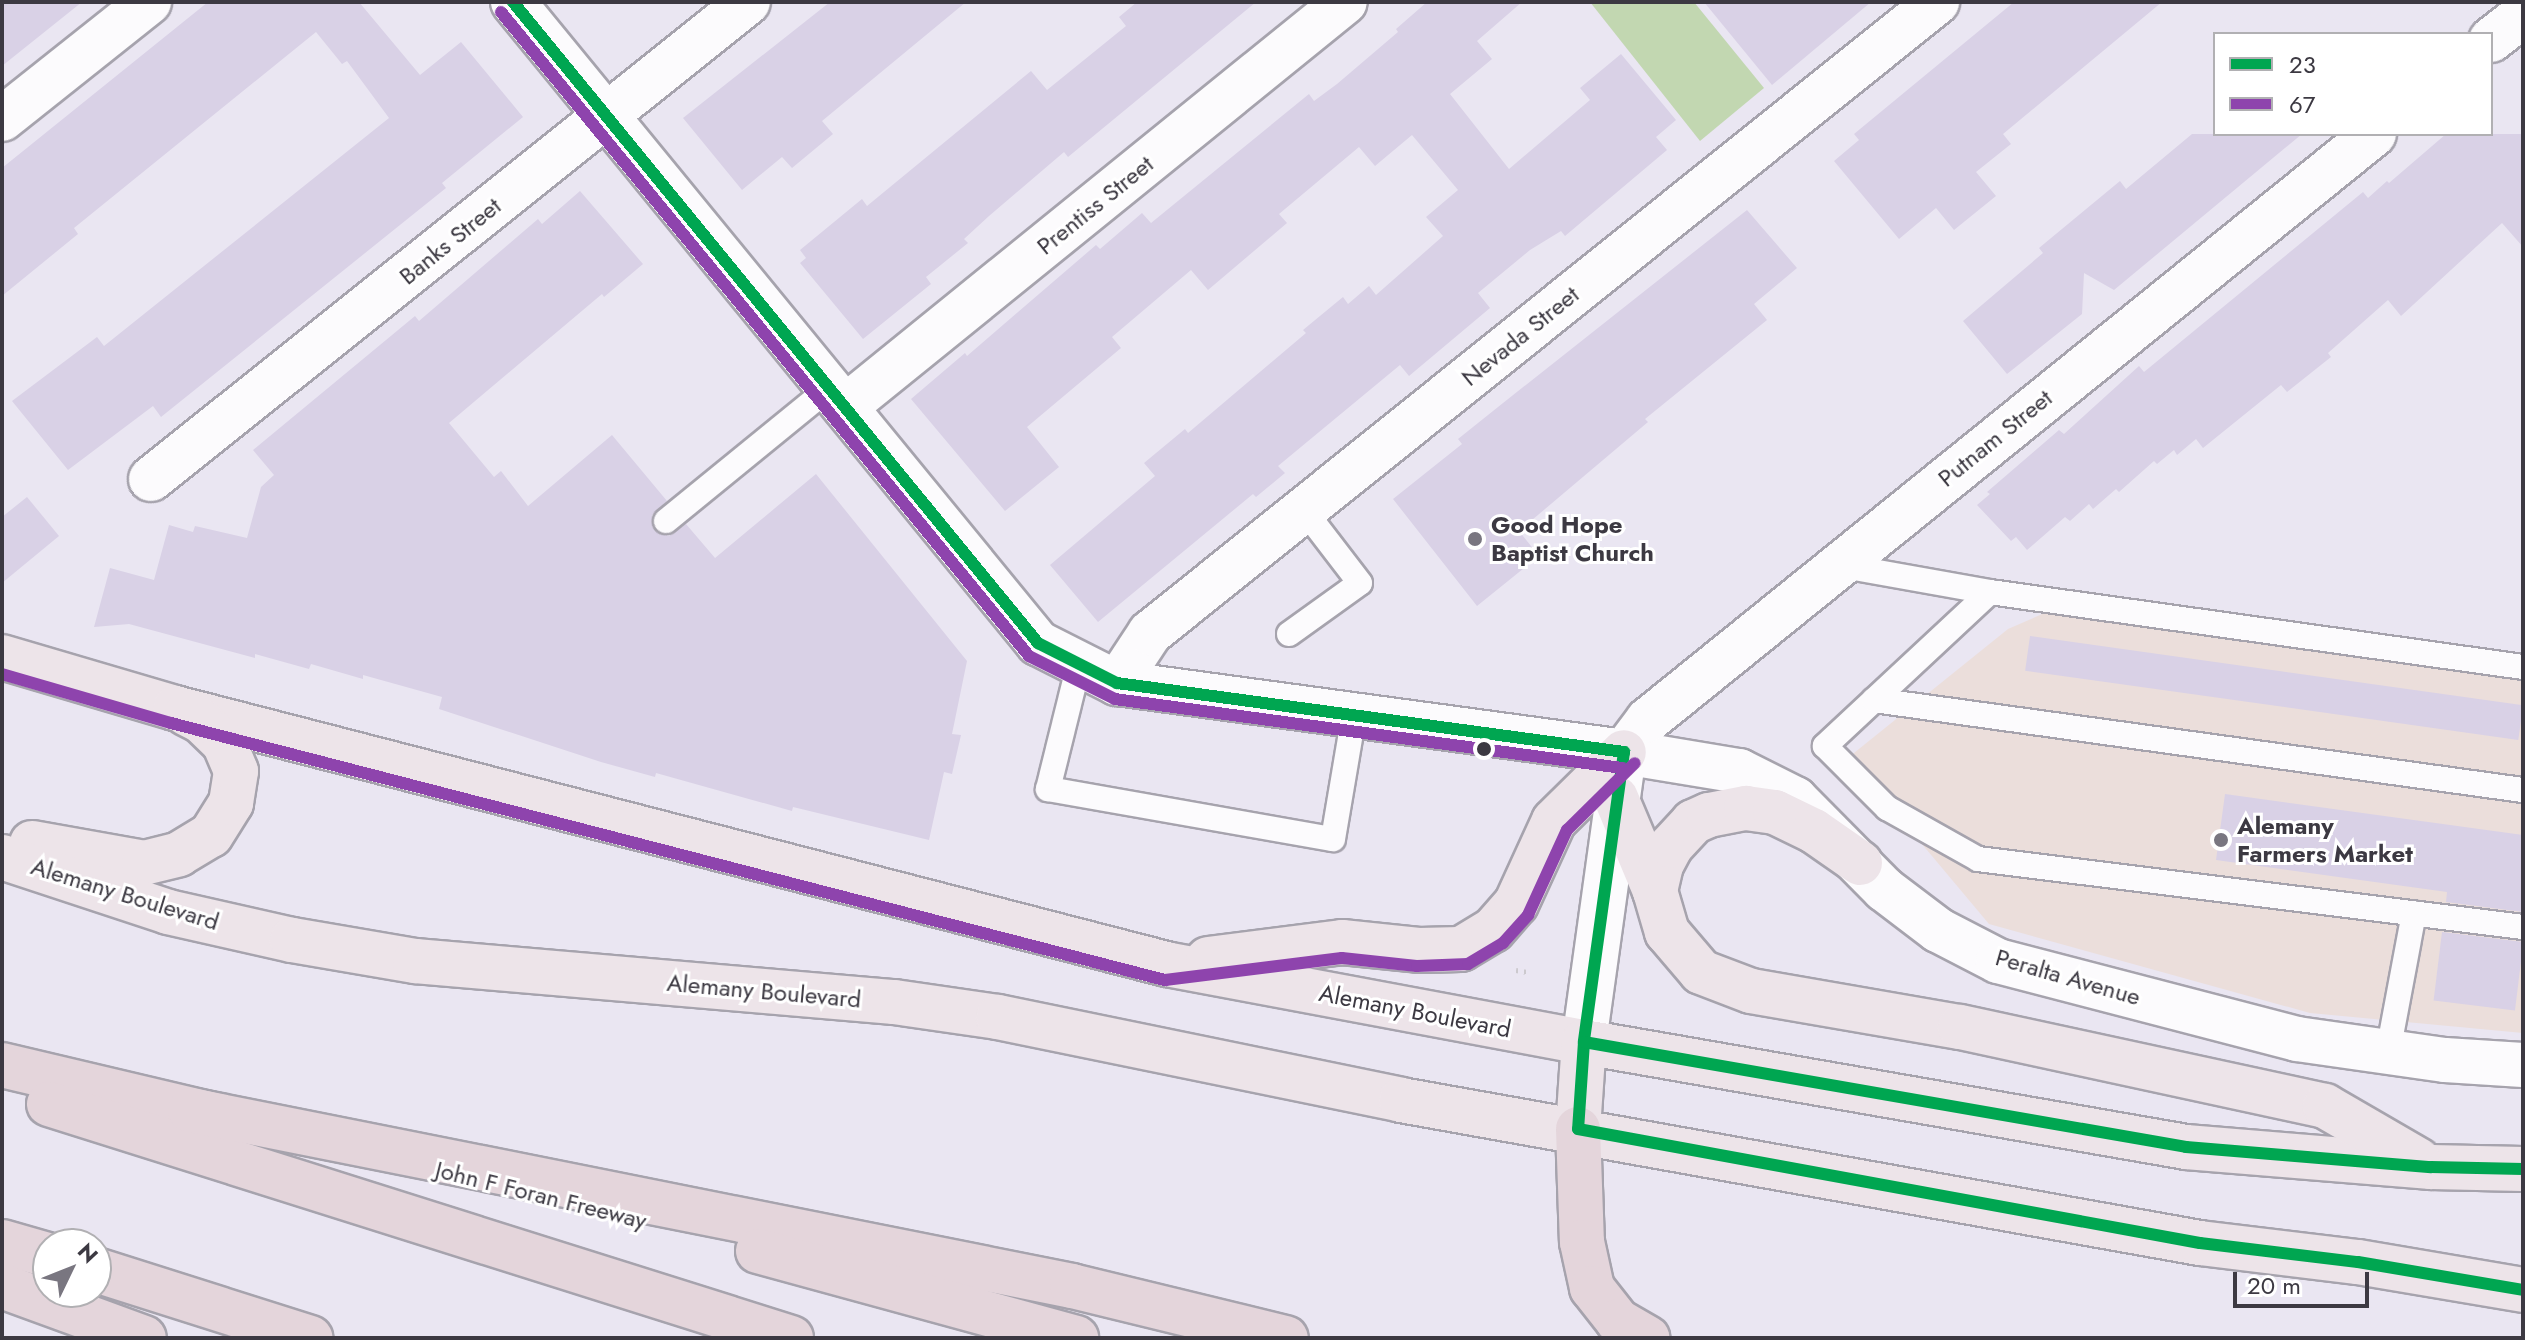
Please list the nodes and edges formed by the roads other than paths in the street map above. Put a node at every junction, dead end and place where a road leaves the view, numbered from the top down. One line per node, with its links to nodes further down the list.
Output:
1 (149, 2): 9 (street)
2 (513, 2): 8 (street, Peralta Avenue)
3 (748, 2): 8 (street, Banks Street)
4 (1345, 2): 11 (street, Prentiss Street)
5 (1937, 2): 13 (street, Nevada Street)
6 (2523, 15): 7 (street)
7 (2493, 38)
8 (606, 116): 11 (street, Peralta Avenue); 12 (street, Banks Street)
9 (2, 119)
10 (2372, 136): 15 (street, Putnam Street)
11 (837, 397): 14 (lane); 20 (street, Peralta Avenue)
12 (151, 479)
13 (1304, 510): 17 (lane); 20 (street, Nevada Street)
14 (666, 521)
15 (1838, 565): 16 (lane); 24 (street, Putnam Street)
16 (1990, 592): 19 (lane); 21 (lane)
17 (1289, 634)
18 (2, 657): 22 (main road, Alemany Boulevard)
19 (2523, 667)
20 (1098, 674): 23 (street, Peralta Avenue); 23 (lane)
21 (1874, 700): 25 (lane); 31 (lane)
22 (175, 708): 27 (main road); 33 (main road, Alemany Boulevard)
23 (1354, 715): 24 (street, Peralta Avenue)
24 (1624, 752): 26 (street); 29 (street, Peralta Avenue); 33 (main road)
25 (2523, 790)
26 (1616, 798): 30 (main road); 34 (street)
27 (2, 838)
28 (2, 857): 40 (main road, Alemany Boulevard)
29 (1860, 863): 30 (main road); 35 (street, Peralta Avenue)
30 (1655, 891): 41 (main road)
31 (2414, 913): 32 (lane); 35 (lane)
32 (2523, 927)
33 (1166, 964): 34 (main road, Alemany Boulevard)
34 (1584, 1042): 40 (main road); 41 (main road, Alemany Boulevard)
35 (2388, 1052): 37 (street, Peralta Avenue)
36 (2, 1065): 39 (highway, John F Foran Freeway)
37 (2523, 1065)
38 (2, 1089): 50 (highway)
39 (190, 1110): 51 (highway, John F Foran Freeway); 52 (highway)
40 (1578, 1129): 47 (main road, Alemany Boulevard); 53 (highway)
41 (2431, 1167): 42 (main road, Alemany Boulevard)
42 (2523, 1169)
43 (2, 1242): 44 (highway)
44 (32, 1250)
45 (112, 1275): 49 (highway)
46 (2, 1286): 48 (highway)
47 (2523, 1290)
48 (144, 1338)
49 (311, 1338)
50 (791, 1338)
51 (1076, 1338)
52 (1286, 1338)
53 (1648, 1338)

